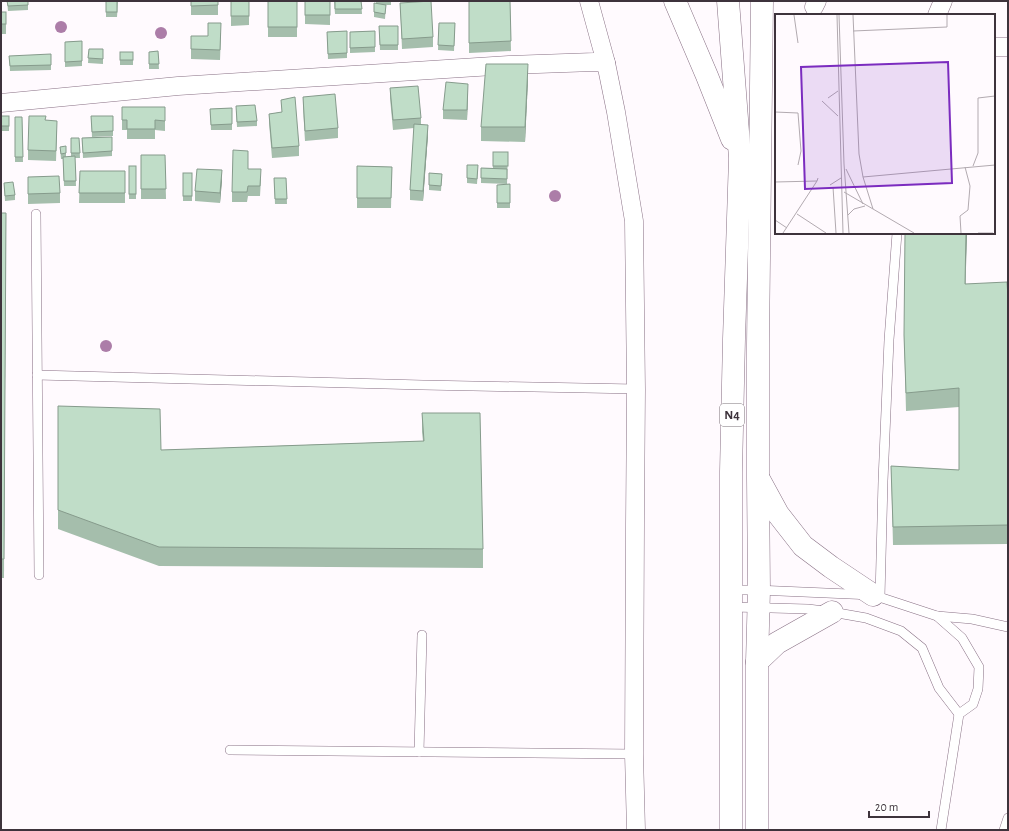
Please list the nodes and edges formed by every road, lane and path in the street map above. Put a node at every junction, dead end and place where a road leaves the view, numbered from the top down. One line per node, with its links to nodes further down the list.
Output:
1 (589, 1): 10 (street)
2 (675, 1): 12 (highway)
3 (728, 1): 12 (highway, N4)
4 (762, 1): 9 (highway, N4)
5 (943, 1): 6 (street)
6 (937, 14)
7 (995, 47): 8 (street)
8 (1008, 47)
9 (769, 60): 17 (highway, N4)
10 (606, 63): 11 (street); 16 (street)
11 (1, 103)
12 (740, 158): 20 (highway, N4)
13 (36, 214): 15 (lane)
14 (897, 234): 19 (lane)
15 (37, 376): 16 (lane); 18 (lane)
16 (636, 389): 30 (street)
17 (758, 478): 19 (highway); 21 (highway, N4)
18 (39, 575)
19 (876, 596): 21 (lane); 23 (lane)
20 (731, 599): 21 (lane); 21 (lane); 33 (highway, N4)
21 (759, 599): 22 (lane); 26 (highway, N4)
22 (832, 612): 26 (highway); 27 (lane)
23 (937, 616): 24 (lane); 27 (lane)
24 (1008, 627)
25 (422, 635): 29 (lane)
26 (757, 662): 34 (highway, N4)
27 (959, 714): 35 (lane)
28 (230, 750): 29 (lane)
29 (419, 752): 30 (lane)
30 (634, 754): 32 (street)
31 (1008, 818): 36 (lane)
32 (636, 830)
33 (731, 830)
34 (757, 830)
35 (941, 830)
36 (1004, 830)

